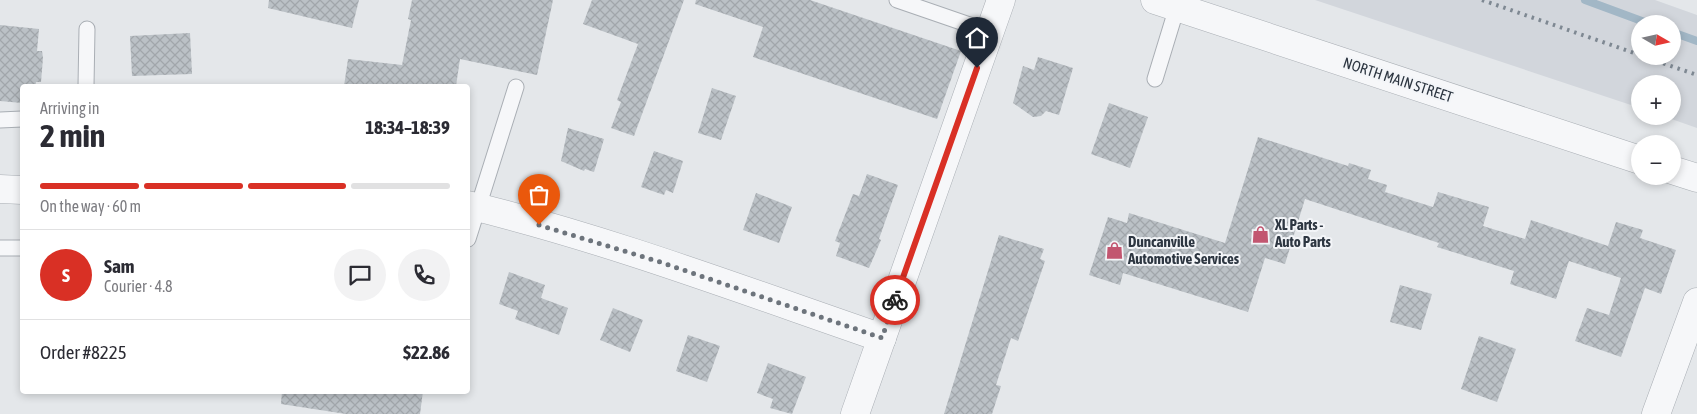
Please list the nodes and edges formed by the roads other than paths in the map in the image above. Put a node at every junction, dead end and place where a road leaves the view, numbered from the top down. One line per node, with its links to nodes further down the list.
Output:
1 (896, 0): 5 (lane)
2 (1001, 0): 5 (street)
3 (1166, 4): 6 (lane); 11 (street, NORTH MAIN STREET)
4 (87, 30): 7 (lane)
5 (990, 32): 21 (street)
6 (1155, 79)
7 (86, 84)
8 (516, 87): 16 (lane)
9 (20, 119): 10 (lane)
10 (0, 120)
11 (1631, 157)
12 (1681, 173): 13 (street)
13 (1697, 178)
14 (0, 190): 15 (street)
15 (20, 190)
16 (473, 206): 17 (lane); 21 (street)
17 (470, 226)
18 (0, 248): 19 (lane)
19 (20, 248)
20 (1697, 302): 23 (street)
21 (882, 338): 22 (street)
22 (855, 414)
23 (1656, 414)

